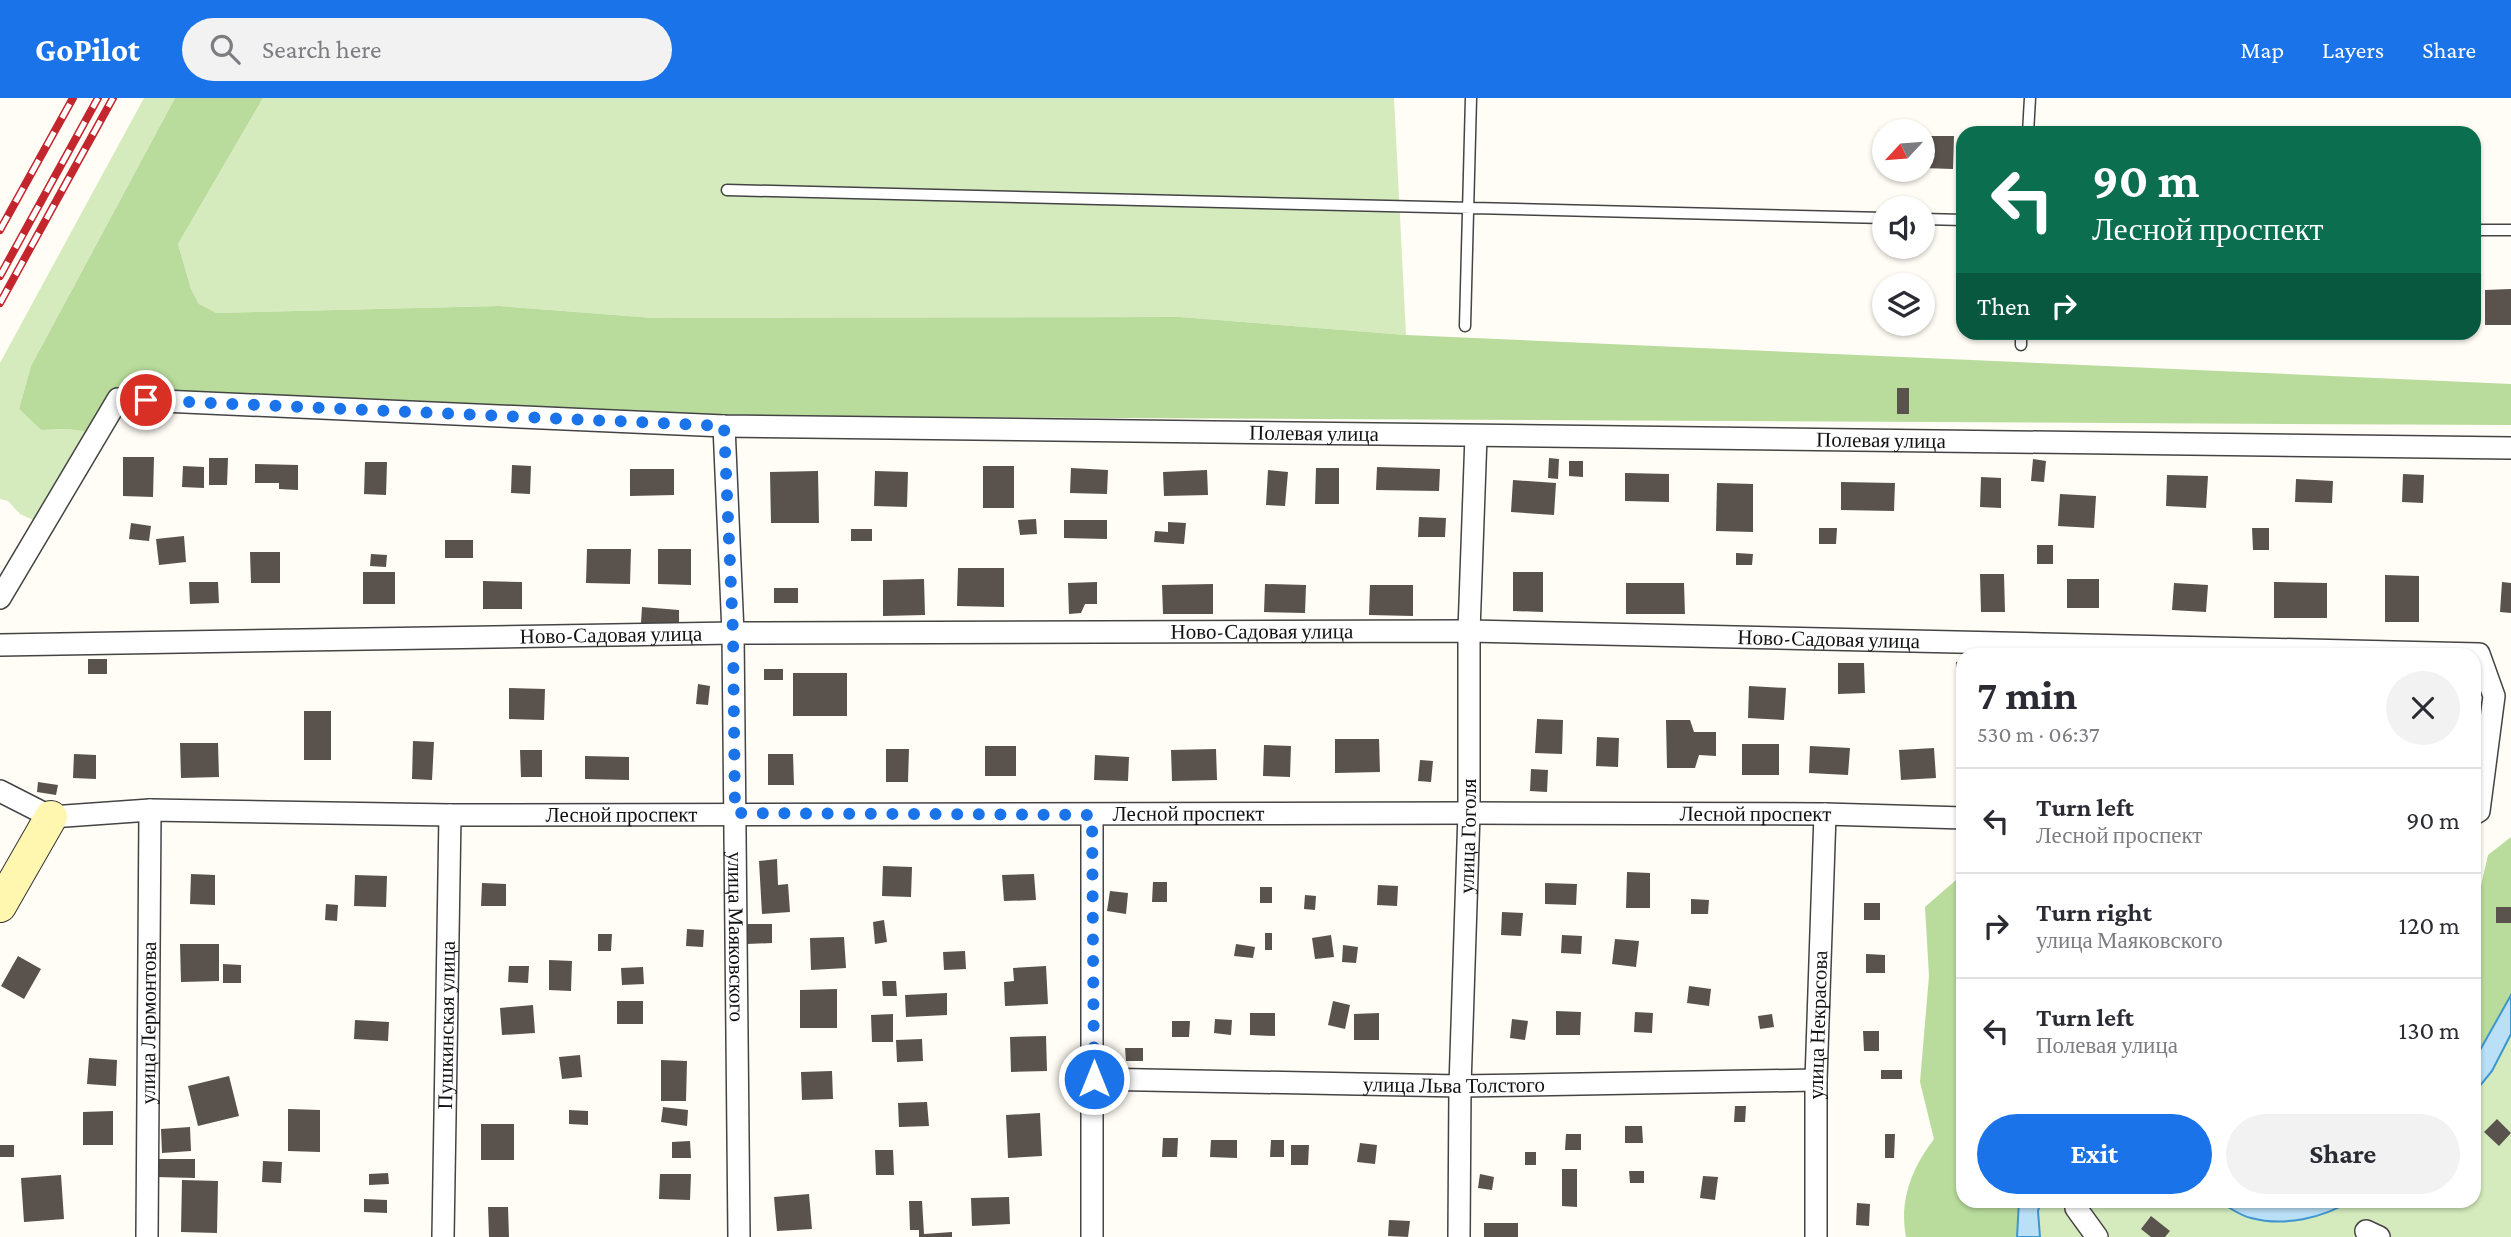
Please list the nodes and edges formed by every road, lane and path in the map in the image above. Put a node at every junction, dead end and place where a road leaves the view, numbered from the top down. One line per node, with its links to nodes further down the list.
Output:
1 (1471, 98): 5 (lane)
2 (2029, 98): 3 (lane)
3 (2028, 126)
4 (727, 190): 5 (lane)
5 (1469, 206): 6 (lane); 11 (lane)
6 (1872, 218)
7 (1935, 219): 8 (lane)
8 (1956, 220)
9 (2481, 230): 10 (lane)
10 (2511, 230)
11 (1465, 326)
12 (2021, 340): 13 (lane)
13 (2021, 345)
14 (724, 426): 15 (street, Полевая улица); 17 (street, Полевая улица); 19 (street, улица Маяковского)
15 (1476, 436): 16 (street, Полевая улица); 18 (street, улица Гоголя)
16 (2511, 448)
17 (0, 598)
18 (1469, 631): 19 (street, Ново-Садовая улица); 21 (street, Ново-Садовая улица); 28 (street, улица Гоголя)
19 (733, 633): 20 (street, Ново-Садовая улица); 27 (street, улица Маяковского)
20 (0, 645)
21 (2216, 648)
22 (2481, 657): 23 (street, Ново-Садовая улица)
23 (2502, 694): 25 (street)
24 (0, 791): 32 (street)
25 (2481, 801)
26 (150, 810): 30 (street, Лесной проспект); 32 (street, Лесной проспект); 39 (street, улица Лермонтова)
27 (735, 813): 30 (street, Лесной проспект); 31 (street, Лесной проспект); 41 (street, улица Маяковского)
28 (1469, 813): 29 (street, Лесной проспект); 31 (street, Лесной проспект); 37 (street, улица Гоголя)
29 (1825, 814): 33 (street, Лесной проспект); 36 (street, улица Некрасова)
30 (450, 815): 40 (street, Пушкинская улица)
31 (1092, 815): 35 (street)
32 (51, 817): 34 (street)
33 (1956, 818)
34 (0, 906)
35 (1094, 1079): 37 (street, улица Льва Толстого); 42 (street)
36 (1816, 1080): 37 (street, улица Льва Толстого); 44 (street, улица Некрасова)
37 (1460, 1086): 43 (street, улица Гоголя)
38 (2076, 1208): 45 (street)
39 (147, 1237)
40 (443, 1237)
41 (739, 1237)
42 (1093, 1237)
43 (1459, 1237)
44 (1816, 1237)
45 (2097, 1237)

